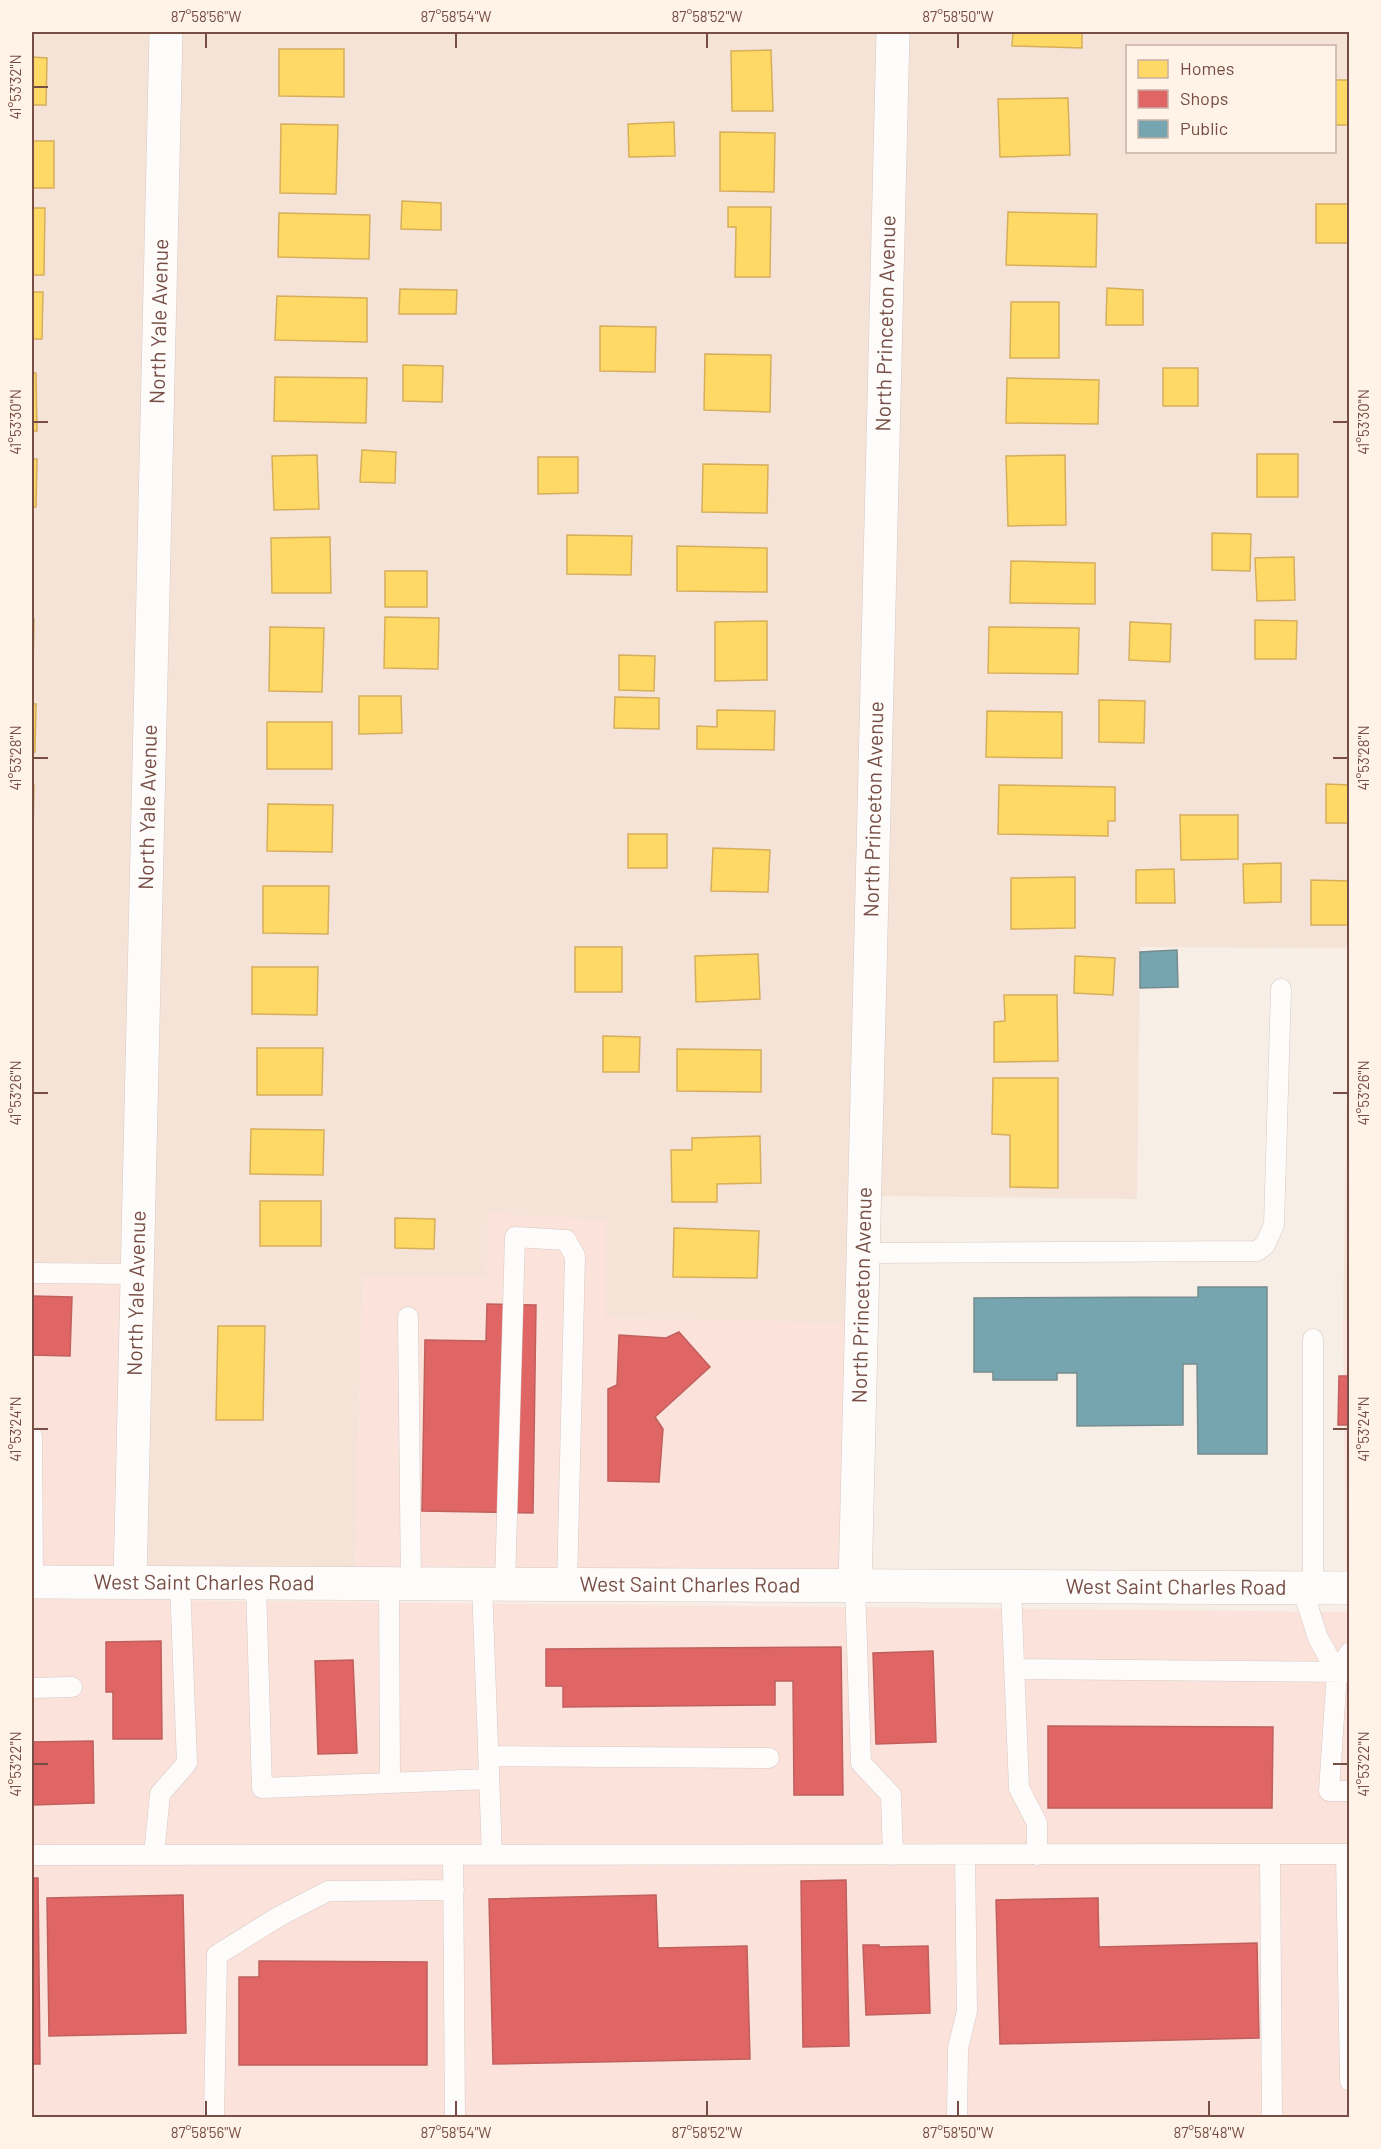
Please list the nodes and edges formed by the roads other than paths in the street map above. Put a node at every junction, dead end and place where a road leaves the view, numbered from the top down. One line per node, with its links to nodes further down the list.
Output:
1 (166, 32): 6 (street, North Yale Avenue)
2 (893, 32): 4 (street, North Princeton Avenue)
3 (1281, 989): 4 (lane)
4 (863, 1253): 17 (street, North Princeton Avenue)
5 (32, 1273): 6 (lane)
6 (137, 1274): 11 (street, North Yale Avenue)
7 (408, 1317): 14 (lane)
8 (1313, 1340): 19 (lane)
9 (32, 1436): 10 (lane)
10 (32, 1582): 11 (street, West Saint Charles Road)
11 (130, 1583): 12 (street, West Saint Charles Road)
12 (180, 1583): 13 (street, West Saint Charles Road); 34 (lane)
13 (256, 1583): 14 (street, West Saint Charles Road); 29 (lane)
14 (400, 1585): 15 (street, West Saint Charles Road); 29 (lane)
15 (493, 1585): 16 (street, West Saint Charles Road); 16 (lane); 26 (lane)
16 (567, 1585): 17 (street, West Saint Charles Road)
17 (855, 1587): 18 (street, West Saint Charles Road); 37 (lane)
18 (1011, 1588): 19 (street, West Saint Charles Road); 22 (lane)
19 (1307, 1588): 20 (street, West Saint Charles Road); 23 (lane)
20 (1350, 1588)
21 (1350, 1652): 23 (lane)
22 (1014, 1669): 23 (lane); 39 (lane)
23 (1343, 1672): 30 (lane)
24 (72, 1687): 25 (lane)
25 (32, 1688)
26 (488, 1756): 27 (lane); 28 (lane)
27 (769, 1758)
28 (489, 1779): 29 (lane); 36 (lane)
29 (390, 1783)
30 (1350, 1791)
31 (1270, 1854): 32 (lane); 39 (lane); 45 (lane)
32 (1348, 1854): 41 (lane)
33 (32, 1855): 34 (lane)
34 (154, 1855): 35 (lane)
35 (453, 1855): 36 (lane); 40 (lane)
36 (492, 1855): 37 (lane)
37 (893, 1855): 38 (lane)
38 (964, 1855): 39 (lane); 44 (lane)
39 (1037, 1855)
40 (454, 1890): 42 (lane); 43 (lane)
41 (1350, 2081)
42 (214, 2118)
43 (455, 2118)
44 (957, 2118)
45 (1272, 2118)

